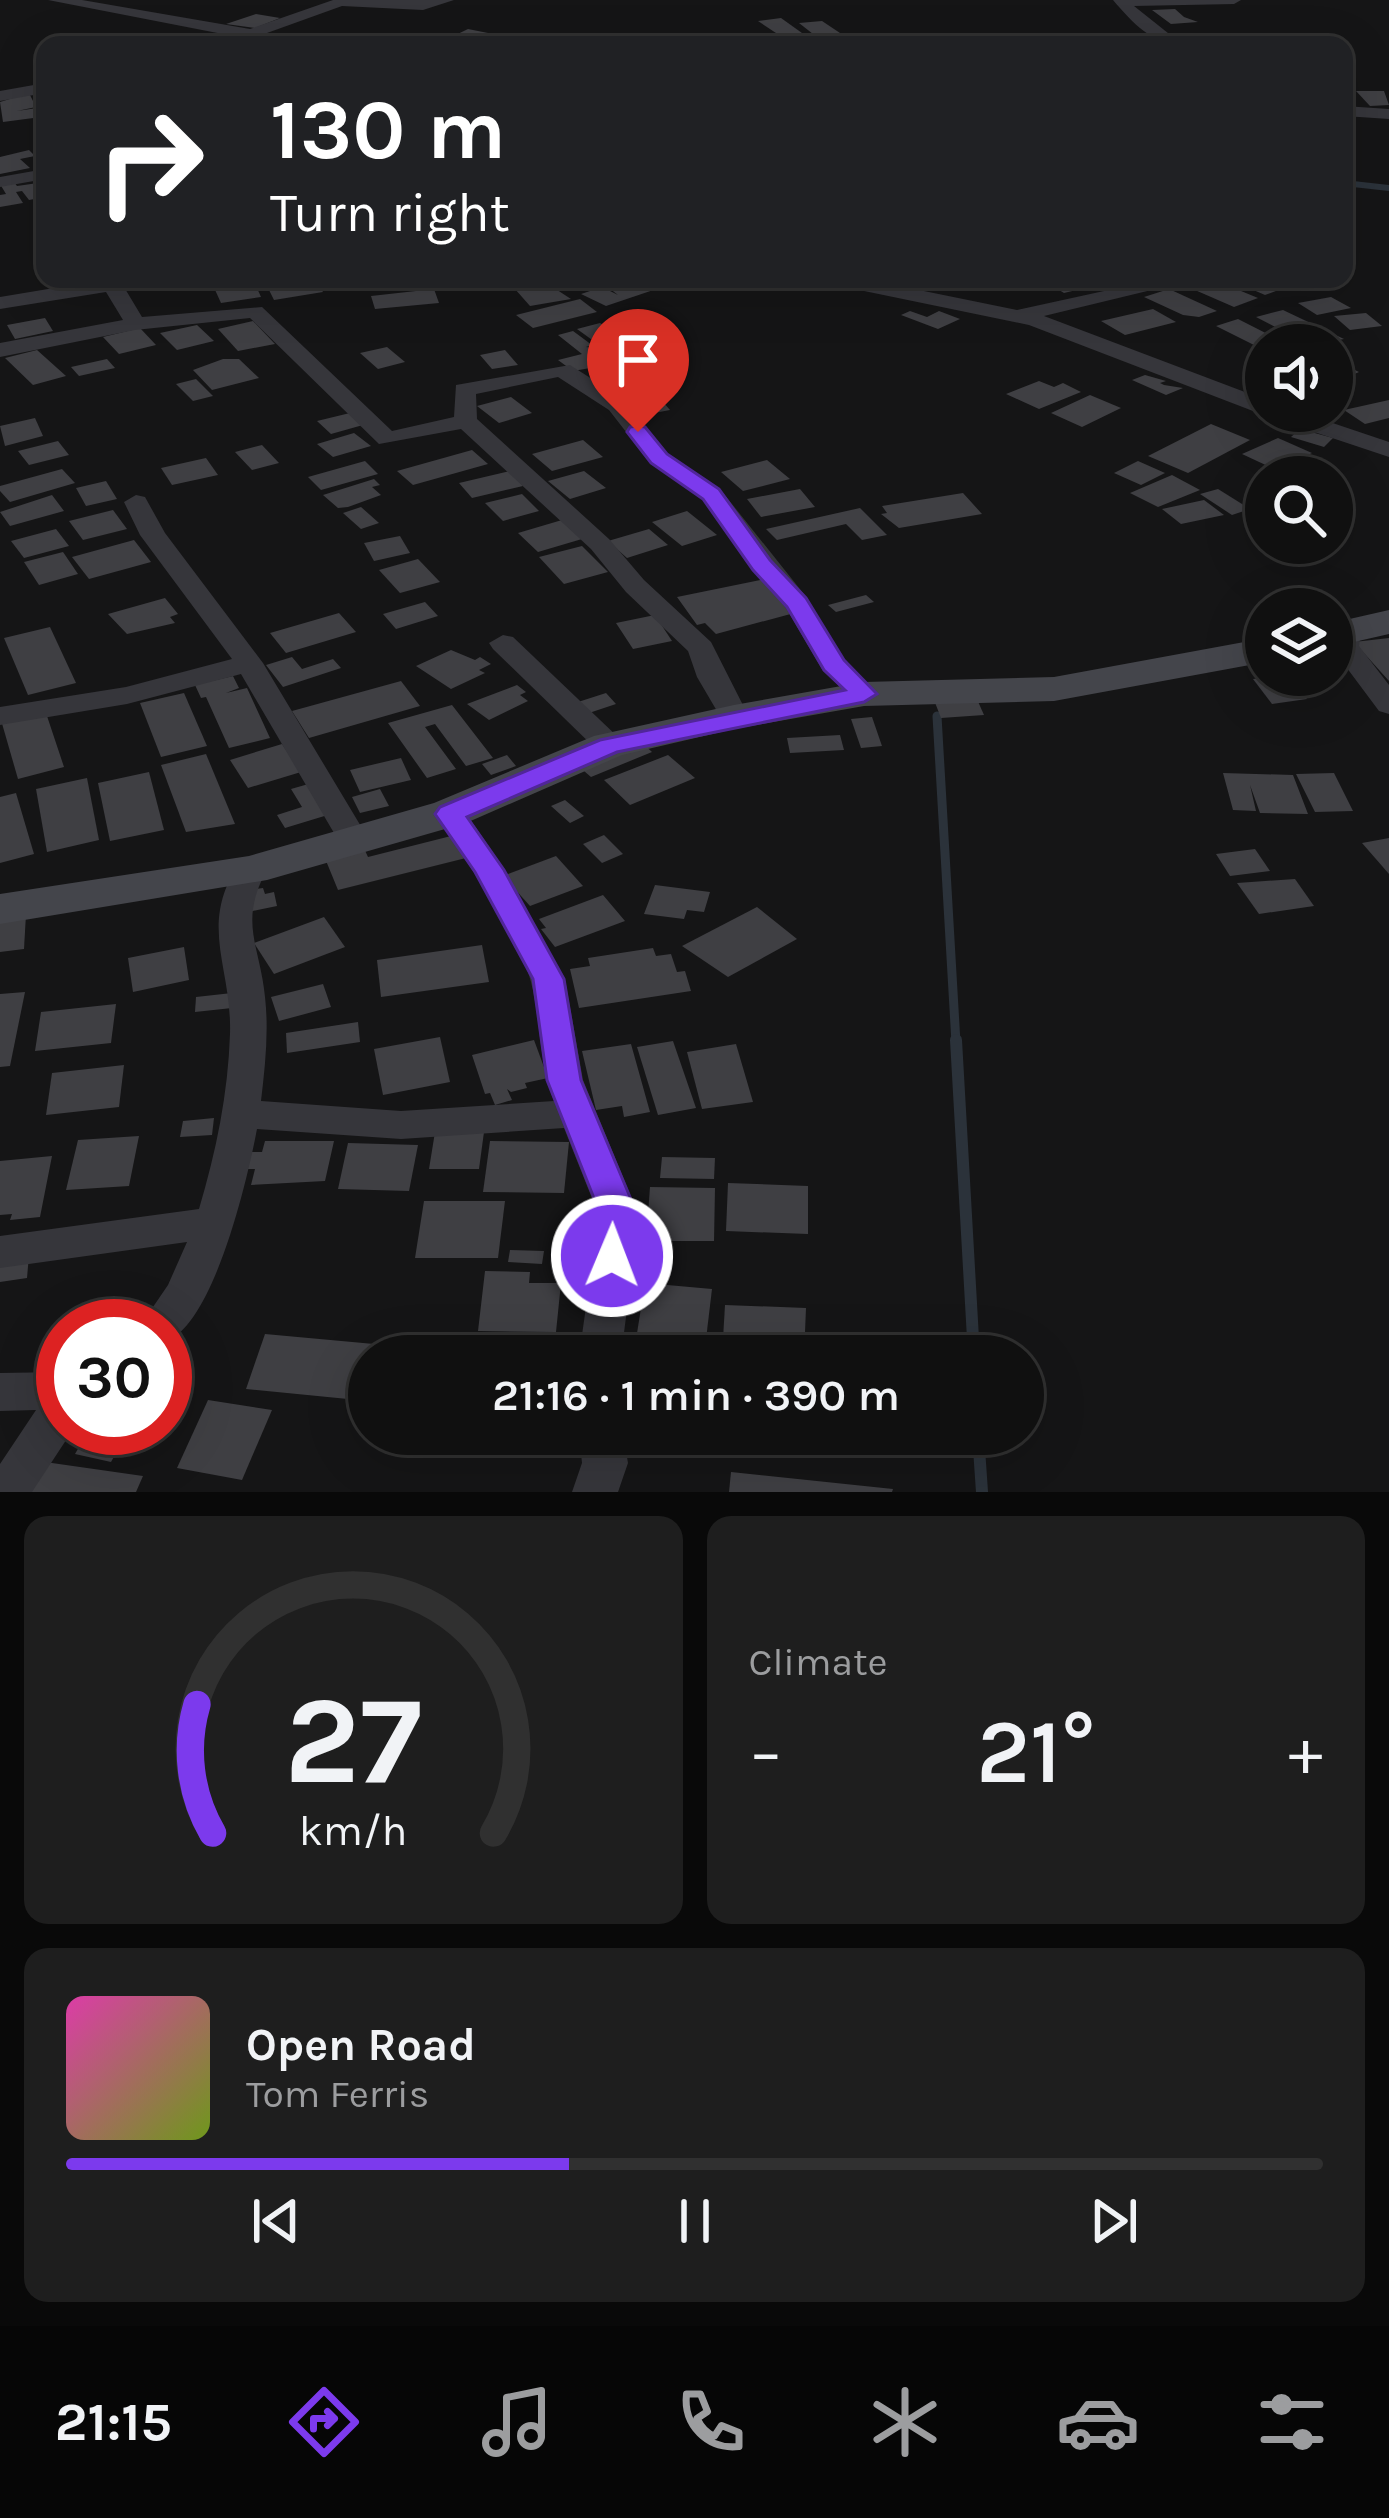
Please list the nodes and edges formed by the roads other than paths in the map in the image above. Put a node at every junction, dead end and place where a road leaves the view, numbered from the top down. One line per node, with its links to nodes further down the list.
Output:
1 (55, 0): 6 (street)
2 (145, 0): 6 (street)
3 (447, 0): 7 (street)
4 (1234, 0): 5 (street)
5 (1122, 1): 11 (street)
6 (115, 11): 8 (street)
7 (289, 21): 8 (street); 10 (street)
8 (253, 33): 9 (street)
9 (264, 36)
10 (293, 36)
11 (1161, 36)
12 (36, 90): 13 (street)
13 (0, 96)
14 (1353, 112): 15 (street)
15 (1389, 114)
16 (36, 176): 17 (street)
17 (0, 182)
18 (83, 288): 24 (street)
19 (121, 288): 26 (street)
20 (880, 288): 25 (street)
21 (1111, 288): 23 (street)
22 (1144, 288): 23 (street)
23 (1120, 293): 25 (street)
24 (0, 302)
25 (1020, 316): 28 (street)
26 (134, 324): 27 (street); 29 (street)
27 (0, 350)
28 (1245, 401)
29 (466, 421): 39 (street); 42 (street)
30 (1335, 432): 31 (street)
31 (1389, 450)
32 (136, 502): 38 (street)
33 (1389, 622): 34 (street)
34 (1353, 631)
35 (503, 643): 43 (street)
36 (1245, 654): 39 (street)
37 (1353, 658): 40 (street)
38 (249, 662): 41 (street); 45 (street)
39 (864, 694): 42 (street)
40 (1389, 705)
41 (0, 716)
42 (734, 717): 43 (street)
43 (609, 746): 44 (street)
44 (450, 814): 45 (street); 48 (street)
45 (352, 838): 46 (street)
46 (251, 870): 47 (street); 49 (street)
47 (0, 909)
48 (578, 1113): 49 (street); 53 (street)
49 (240, 1114): 50 (street)
50 (211, 1223): 51 (street); 52 (street)
51 (0, 1252)
52 (178, 1299)
53 (603, 1335)
54 (36, 1390): 55 (street)
55 (0, 1391)
56 (36, 1448): 58 (street)
57 (604, 1455): 59 (street)
58 (7, 1492)
59 (595, 1492)

